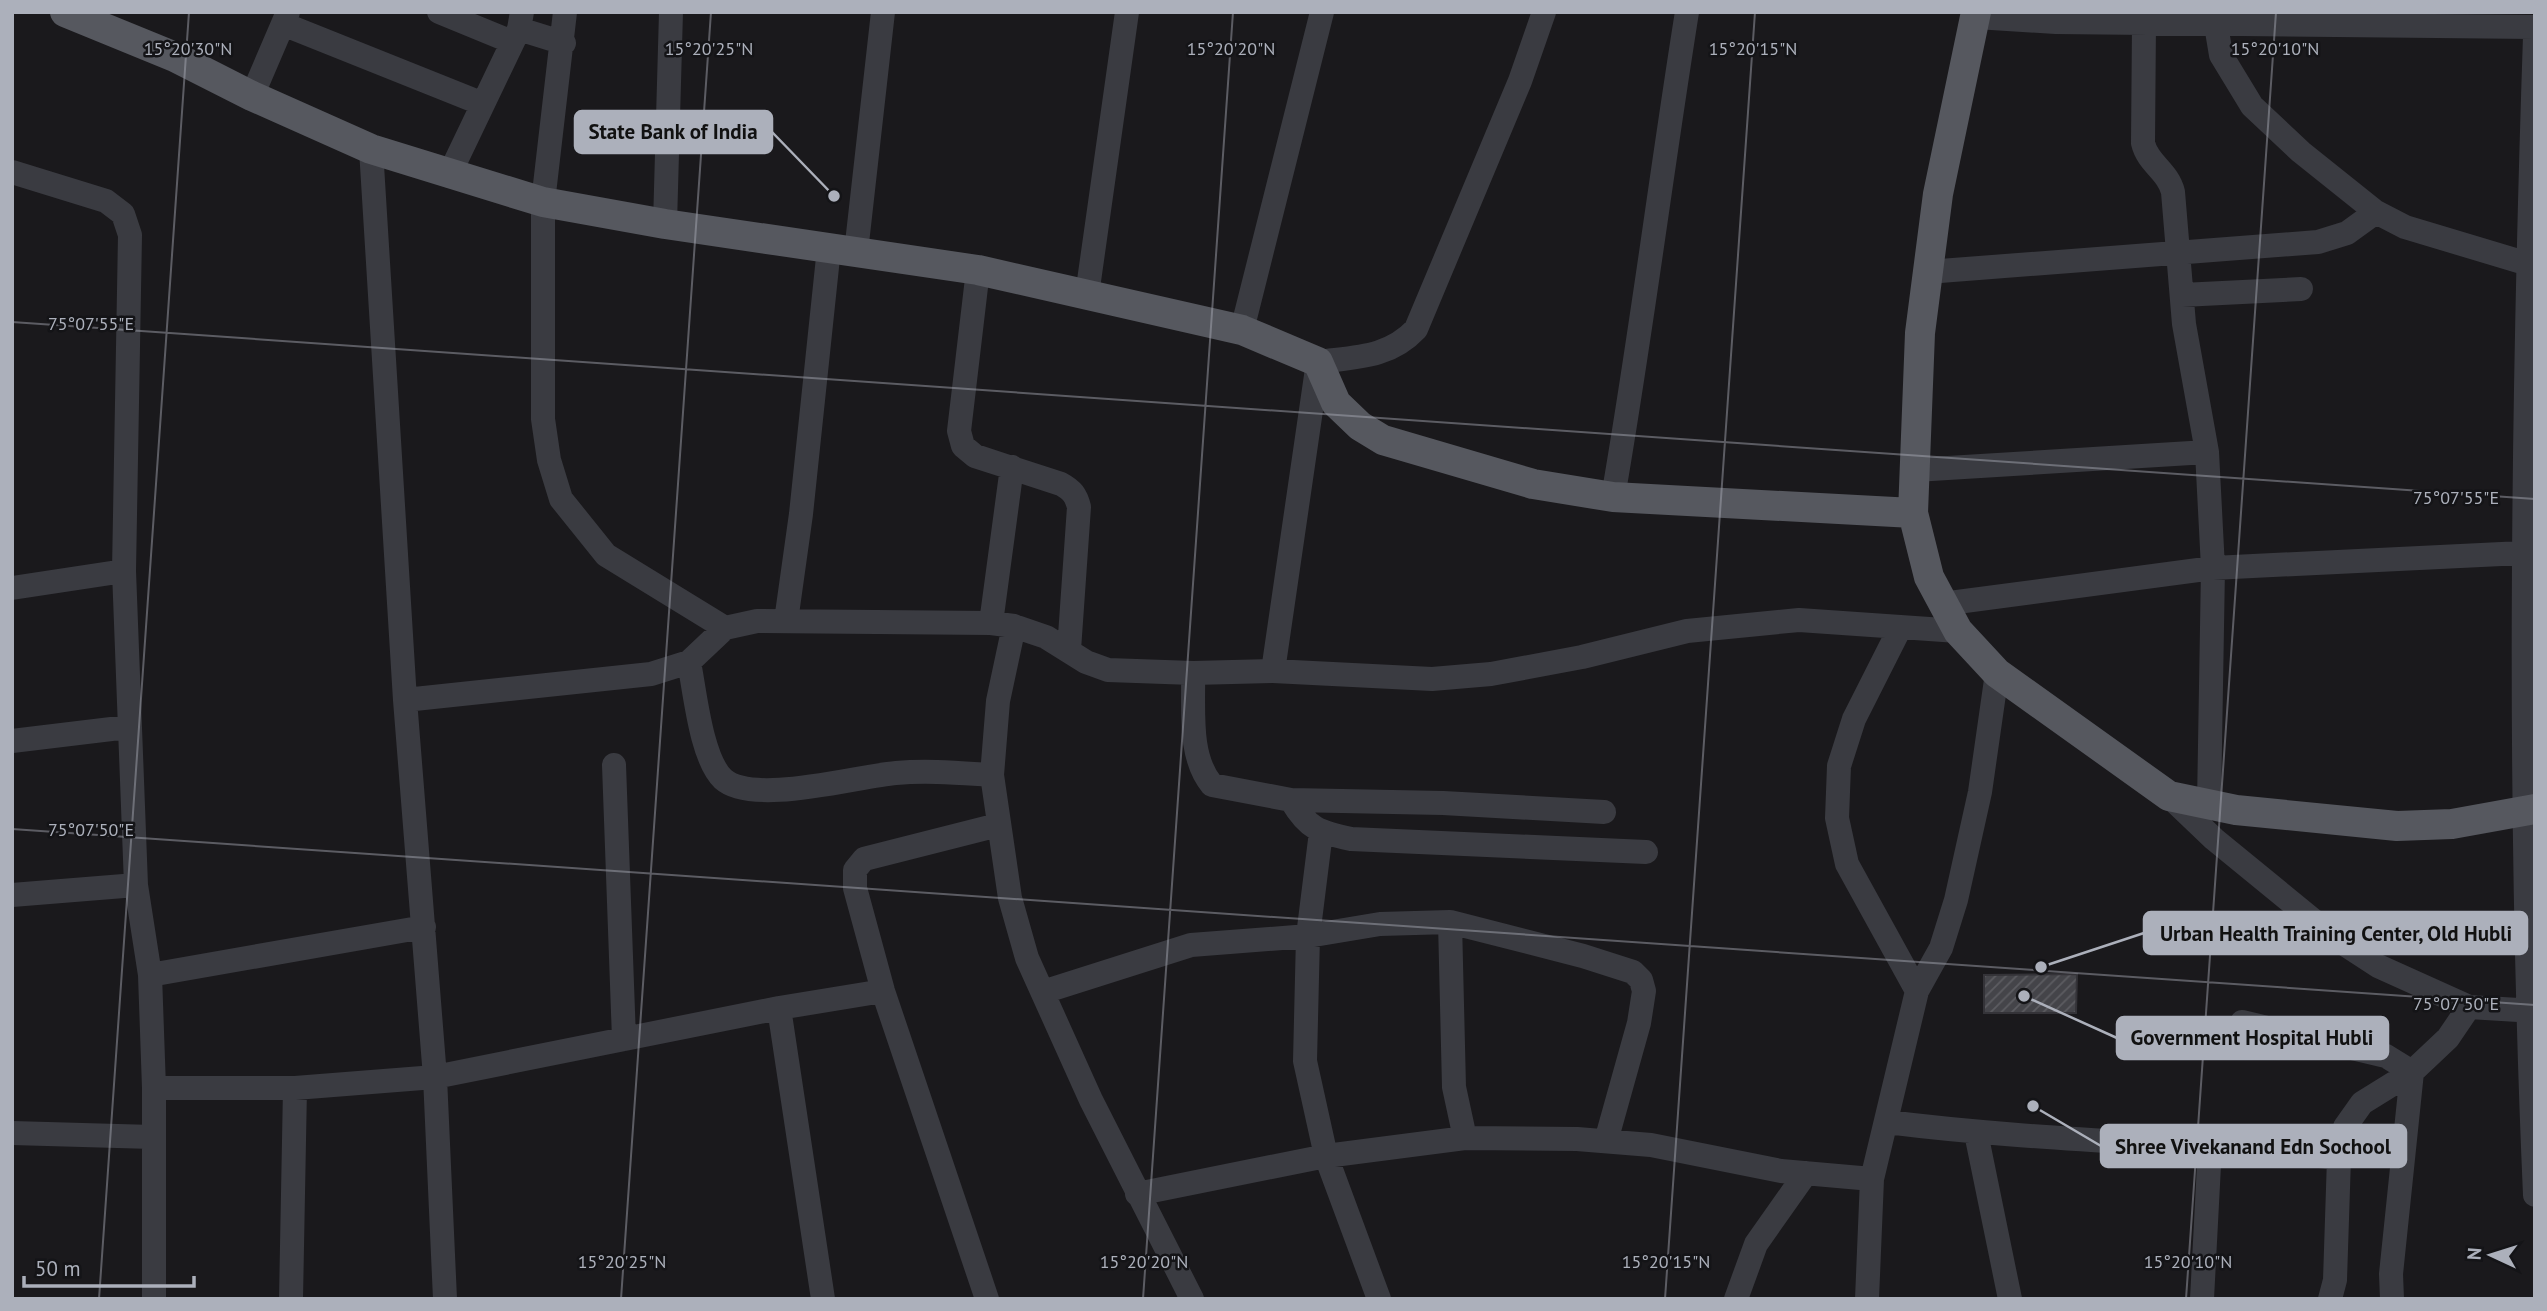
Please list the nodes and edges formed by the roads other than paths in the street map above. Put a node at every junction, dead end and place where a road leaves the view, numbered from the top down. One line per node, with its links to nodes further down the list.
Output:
1 (439, 12): 18 (street)
2 (565, 12): 20 (street)
3 (671, 12): 28 (street)
4 (883, 12): 29 (street)
5 (1127, 12): 35 (street)
6 (1322, 12): 37 (street)
7 (1544, 12): 38 (street)
8 (1683, 13): 43 (street)
9 (1976, 15): 15 (street); 33 (main road)
10 (81, 16): 21 (main road)
11 (286, 18): 21 (street); 22 (street)
12 (2182, 18): 15 (street); 16 (street)
13 (2285, 19): 14 (street); 16 (street)
14 (2378, 20): 17 (street)
15 (2144, 23): 30 (street)
16 (2216, 25): 27 (street)
17 (2535, 27)
18 (518, 28): 20 (street); 22 (street)
19 (2535, 36): 31 (street)
20 (564, 43): 26 (street)
21 (252, 96): 23 (main road)
22 (483, 104): 25 (street)
23 (371, 149): 25 (main road); 61 (street)
24 (12, 172): 47 (street)
25 (450, 173): 26 (main road)
26 (543, 202): 28 (main road); 52 (street)
27 (2376, 212): 30 (street); 31 (street)
28 (666, 224): 29 (main road)
29 (843, 250): 32 (main road); 50 (street)
30 (2178, 254): 33 (street); 36 (street)
31 (2531, 265): 42 (street)
32 (978, 270): 35 (main road); 40 (street)
33 (1927, 272): 41 (main road)
34 (2301, 289): 36 (street)
35 (1087, 295): 37 (main road)
36 (2182, 295): 39 (street)
37 (1242, 330): 38 (main road)
38 (1318, 362): 43 (main road); 58 (street)
39 (2207, 452): 41 (street); 46 (street)
40 (1012, 467): 51 (street); 56 (street)
41 (1915, 470): 44 (main road)
42 (2529, 492): 45 (street)
43 (1613, 497): 44 (main road)
44 (1913, 513): 49 (main road)
45 (2522, 553): 46 (street); 55 (street)
46 (2213, 568): 49 (street); 68 (street)
47 (124, 571): 48 (street); 62 (street)
48 (12, 588)
49 (1942, 604): 54 (main road)
50 (786, 621): 51 (street); 52 (street)
51 (1003, 624): 56 (street); 65 (street)
52 (725, 628): 57 (street)
53 (1900, 628): 54 (street); 58 (street); 81 (street)
54 (1958, 631): 60 (main road)
55 (2529, 647): 69 (street)
56 (1069, 650): 59 (street)
57 (689, 662): 61 (street); 65 (street)
58 (1273, 671): 59 (street)
59 (1193, 673): 67 (street)
60 (1997, 673): 66 (main road); 81 (street)
61 (405, 700): 77 (street)
62 (128, 727): 63 (street); 74 (street)
63 (12, 741)
64 (614, 765): 87 (street)
65 (992, 775): 71 (street)
66 (2169, 796): 68 (main road); 83 (street)
67 (1291, 800): 70 (street); 72 (street)
68 (2209, 804): 69 (main road)
69 (2529, 810): 85 (street)
70 (1604, 812)
71 (999, 825): 80 (street); 82 (street)
72 (1321, 832): 73 (street); 78 (street)
73 (1646, 852)
74 (136, 885): 75 (street); 79 (street)
75 (12, 895)
76 (1450, 922): 78 (street); 96 (street); 97 (street)
77 (424, 927): 79 (street); 89 (street)
78 (1308, 936): 82 (street); 99 (street)
79 (150, 975): 90 (street)
80 (884, 991): 84 (street); 109 (street)
81 (1917, 991): 92 (street)
82 (1043, 992): 103 (street)
83 (2469, 1007): 85 (street); 88 (street)
84 (779, 1008): 87 (street); 108 (street)
85 (2531, 1011): 104 (street)
86 (2242, 1022): 88 (street)
87 (624, 1039): 89 (street)
88 (2412, 1072): 100 (street); 117 (street)
89 (435, 1077): 91 (street); 107 (street)
90 (154, 1088): 91 (street); 95 (street)
91 (295, 1088): 106 (street)
92 (1887, 1122): 94 (street); 102 (street)
93 (12, 1133): 95 (street)
94 (1976, 1133): 98 (street); 114 (street)
95 (153, 1137): 105 (street)
96 (1465, 1138): 97 (street); 99 (street)
97 (1606, 1141): 101 (street)
98 (2210, 1146): 100 (street); 115 (street)
99 (1326, 1156): 103 (street); 111 (street)
100 (2339, 1158): 116 (street)
101 (1806, 1173): 102 (street); 112 (street)
102 (1872, 1179): 113 (street)
103 (1137, 1194): 110 (street)
104 (2535, 1195)
105 (153, 1299)
106 (291, 1299)
107 (445, 1299)
108 (823, 1299)
109 (987, 1299)
110 (1192, 1299)
111 (1378, 1299)
112 (1736, 1299)
113 (1867, 1299)
114 (2010, 1299)
115 (2202, 1299)
116 (2330, 1299)
117 (2392, 1299)

